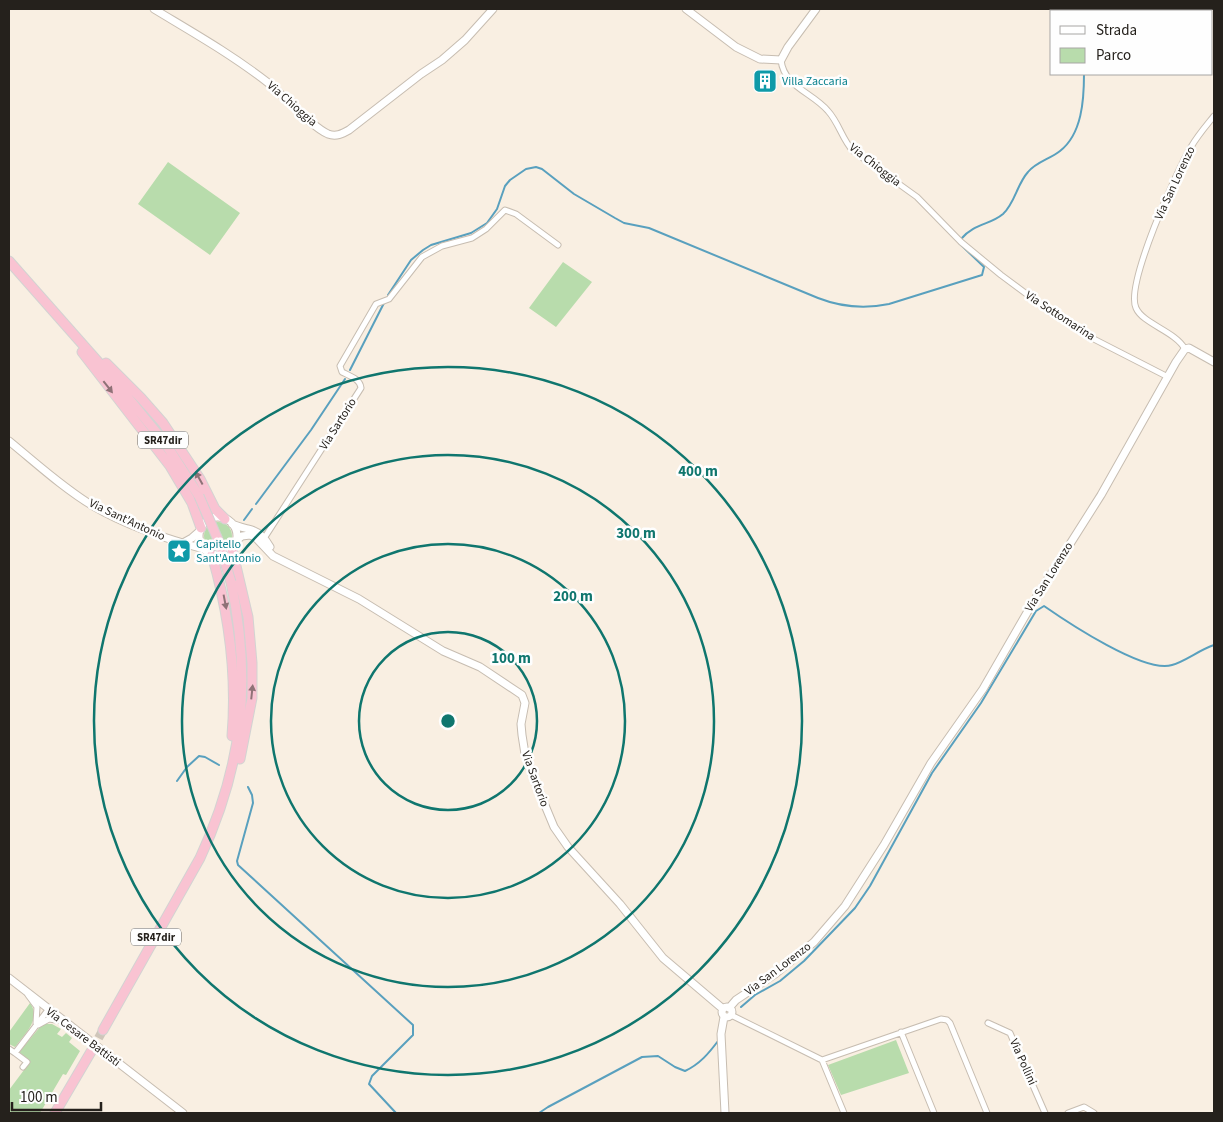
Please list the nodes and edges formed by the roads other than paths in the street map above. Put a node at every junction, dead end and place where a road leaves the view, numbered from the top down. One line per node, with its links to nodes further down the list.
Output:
1 (154, 9): 2 (street, Via Chioggia)
2 (492, 9)
3 (686, 9): 5 (street)
4 (816, 9): 5 (street)
5 (781, 60): 7 (street, Via Chioggia)
6 (1214, 116): 11 (street, Via San Lorenzo)
7 (958, 240): 13 (street, Via Sottomarina)
8 (558, 245): 18 (street, Via Sartorio)
9 (9, 261): 10 (highway, SR47dir / SR47dir)
10 (59, 319): 15 (highway, one-way to 10); 16 (highway, one-way to 16); 23 (highway, SR47dir / SR47dir, bridge)
11 (1186, 349): 12 (street); 13 (street, Via San Lorenzo)
12 (1214, 362)
13 (1168, 377): 27 (street, Via San Lorenzo)
14 (9, 440): 19 (street, Via Sant'Antonio)
15 (229, 521): 16 (street); 17 (street); 18 (street)
16 (200, 529): 19 (street); 20 (street)
17 (237, 540): 18 (street); 21 (street)
18 (263, 540): 27 (street, Via Sartorio)
19 (182, 543): 20 (street, Via Sant'Antonio)
20 (204, 549): 22 (street, Via Sant'Antonio)
21 (232, 549): 22 (street); 23 (highway, one-way to 21)
22 (212, 555): 23 (highway, one-way to 23)
23 (222, 806): 31 (highway, SR47dir)
24 (9, 978): 25 (street, Via Cesare Battisti)
25 (28, 994): 26 (street, Via Cesare Battisti); 30 (street)
26 (48, 1010): 28 (street, Via Cesare Battisti); 30 (street)
27 (727, 1012): 36 (street); 41 (street)
28 (66, 1021): 30 (street); 40 (street, Via Cesare Battisti)
29 (988, 1023): 45 (street, Via Pollini)
30 (36, 1026): 35 (street)
31 (103, 1030)
32 (901, 1032): 36 (street); 38 (street); 43 (street)
33 (9, 1049): 35 (street)
34 (92, 1050): 39 (highway)
35 (15, 1053): 37 (street)
36 (822, 1060): 42 (street)
37 (22, 1067)
38 (987, 1112): 44 (street)
39 (54, 1113)
40 (183, 1113)
41 (725, 1113)
42 (844, 1113)
43 (934, 1113)
44 (980, 1113)
45 (1045, 1113)
46 (1068, 1113): 47 (street)
47 (1094, 1113)

